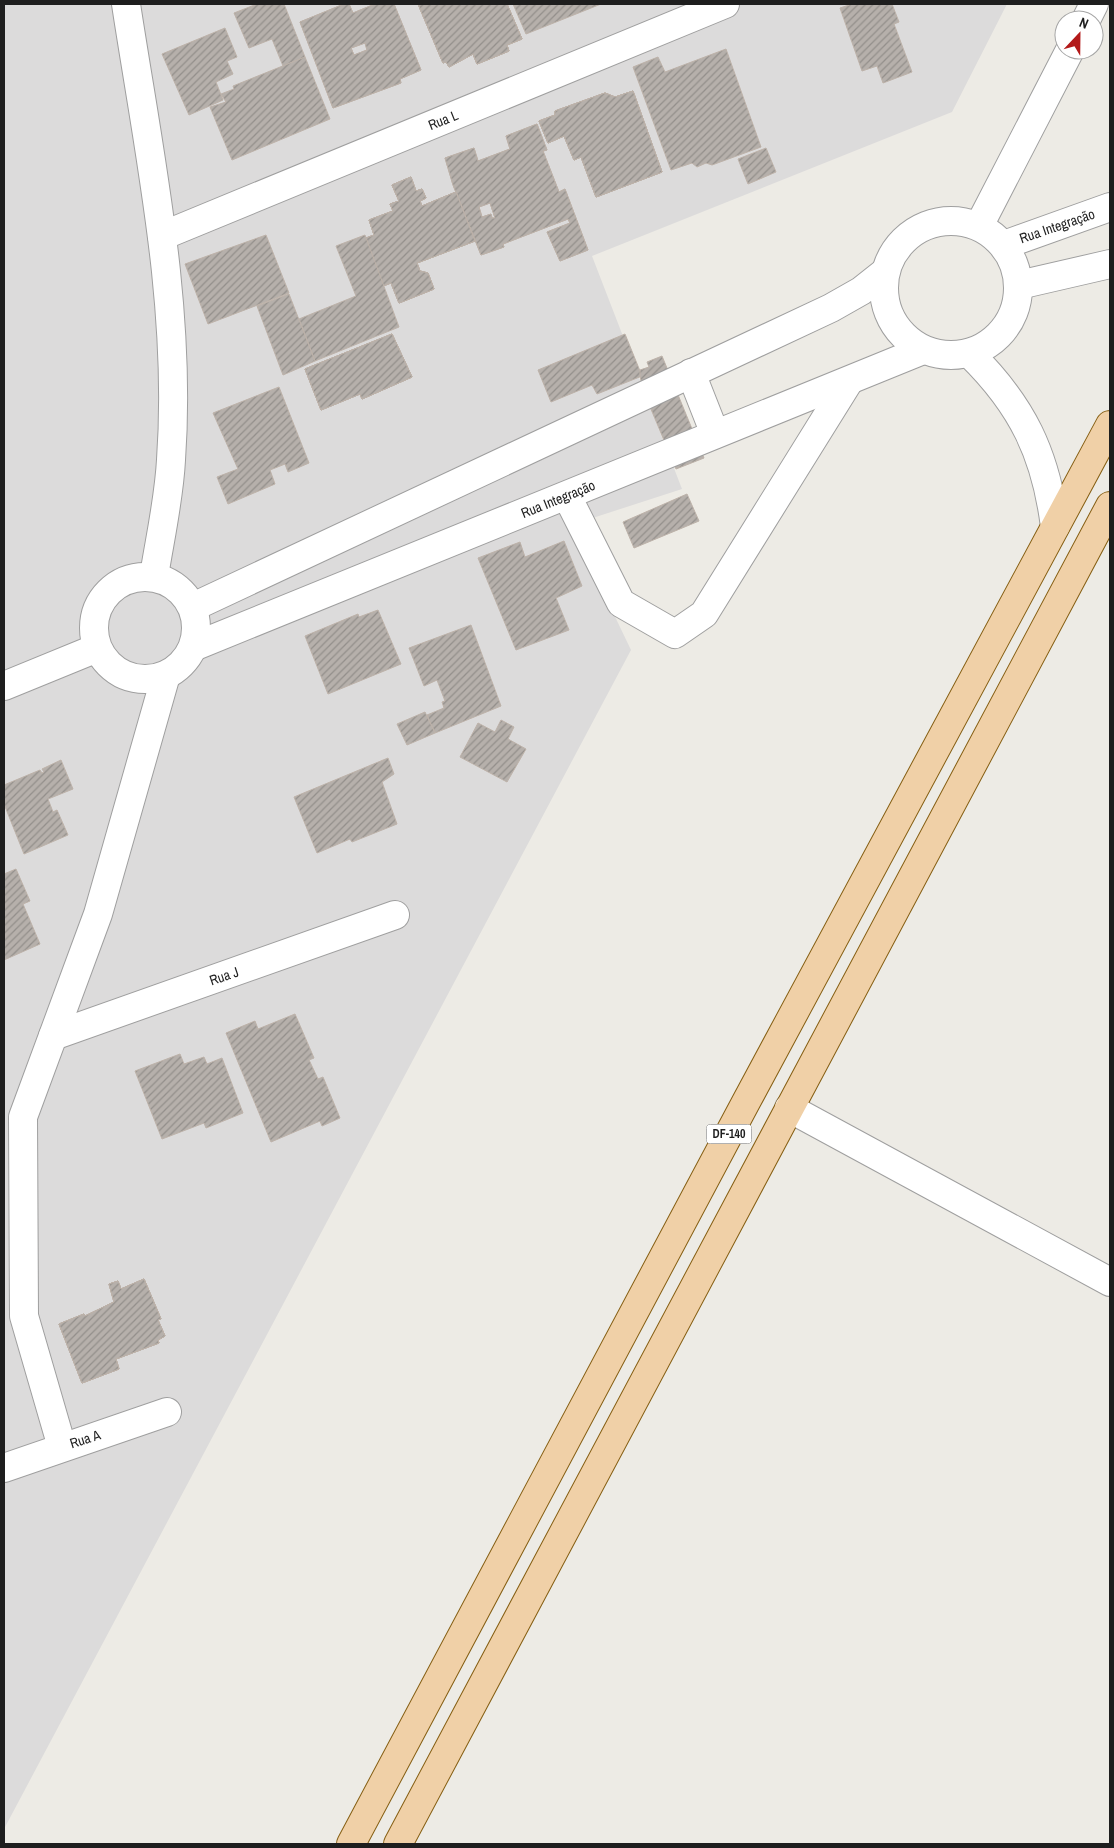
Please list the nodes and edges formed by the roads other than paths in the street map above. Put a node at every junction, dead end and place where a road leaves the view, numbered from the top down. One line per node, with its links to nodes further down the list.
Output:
1 (126, 4): 6 (street)
2 (724, 4): 6 (street, Rua L)
3 (1065, 60): 5 (street)
4 (1110, 207): 7 (street, Rua Integração)
5 (979, 226): 7 (street); 9 (street)
6 (162, 236): 20 (street)
7 (1004, 245): 10 (street)
8 (1110, 264): 10 (street)
9 (885, 272): 11 (street); 13 (street)
10 (1019, 285): 12 (street)
11 (923, 350): 12 (street); 14 (street, Rua Integração)
12 (970, 354): 19 (street)
13 (691, 373): 16 (street); 21 (street)
14 (849, 381): 16 (street, Rua Integração); 17 (street)
15 (1110, 425): 19 (main road, DF-140)
16 (715, 434): 17 (street, Rua Integração)
17 (567, 496): 22 (street, Rua Integração)
18 (1110, 506): 28 (main road, DF-140)
19 (1055, 527): 33 (main road, DF-140)
20 (154, 576): 21 (street); 23 (street)
21 (193, 608): 22 (street)
22 (193, 647): 24 (street)
23 (97, 648): 24 (street); 25 (street)
24 (166, 676): 27 (street)
25 (4, 686)
26 (395, 915): 27 (street, Rua J)
27 (53, 1036): 31 (street)
28 (788, 1108): 29 (street); 34 (main road, DF-140)
29 (1110, 1282)
30 (167, 1412): 31 (street, Rua A)
31 (62, 1447): 32 (street, Rua A)
32 (4, 1468)
33 (351, 1844)
34 (398, 1844)

